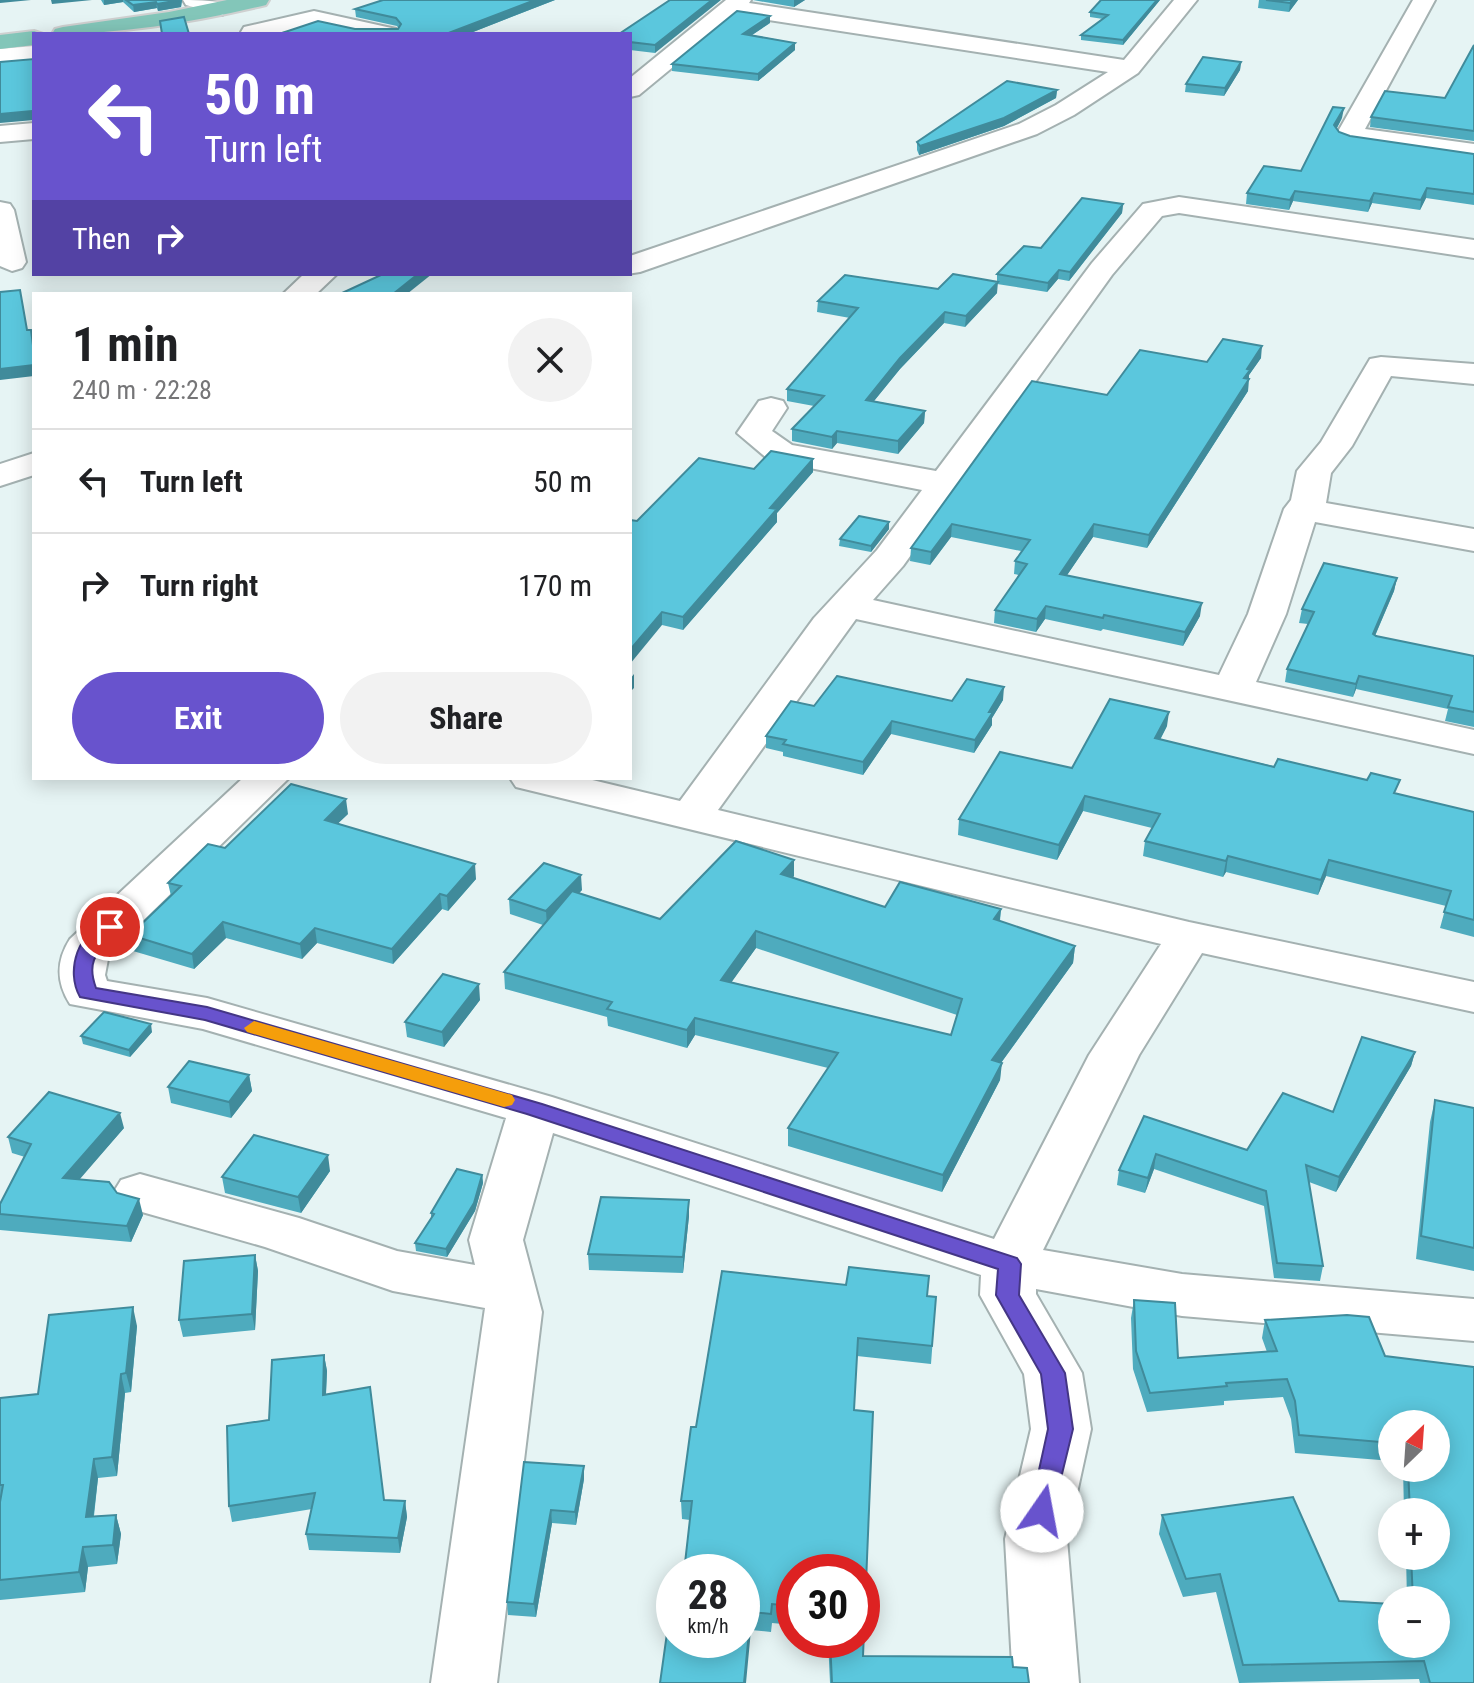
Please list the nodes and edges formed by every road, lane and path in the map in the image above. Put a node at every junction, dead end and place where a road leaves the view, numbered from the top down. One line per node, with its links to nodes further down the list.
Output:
1 (194, 0): 7 (street)
2 (258, 0): 7 (main road)
3 (1186, 0): 16 (street)
4 (1424, 0): 20 (street)
5 (734, 3): 16 (street); 17 (street)
6 (347, 5): 9 (street)
7 (222, 8): 8 (main road)
8 (75, 32)
9 (247, 32)
10 (248, 32): 11 (street)
11 (379, 32)
12 (32, 38): 13 (main road)
13 (0, 42)
14 (32, 53): 15 (street)
15 (0, 56)
16 (1130, 68): 24 (street)
17 (632, 86)
18 (32, 131): 19 (street)
19 (0, 134)
20 (1474, 152)
21 (0, 210): 23 (street)
22 (1474, 249): 31 (street)
23 (12, 262)
24 (632, 265)
25 (320, 276): 26 (street)
26 (300, 292)
27 (1474, 374): 32 (street)
28 (771, 408): 31 (street)
29 (32, 464): 30 (street)
30 (0, 476)
31 (943, 483): 34 (street)
32 (1302, 509): 33 (street); 35 (street)
33 (1474, 540)
34 (850, 606): 35 (street); 39 (street)
35 (1233, 688): 36 (street)
36 (1474, 742)
37 (266, 780): 42 (street)
38 (540, 780): 39 (street)
39 (692, 815): 40 (street)
40 (1189, 936): 41 (street); 44 (street)
41 (1474, 997)
42 (534, 1109): 44 (street); 45 (street)
43 (140, 1193): 45 (street)
44 (1009, 1264): 46 (street); 48 (street)
45 (507, 1291): 47 (street)
46 (1474, 1320)
47 (464, 1683)
48 (1046, 1683)

